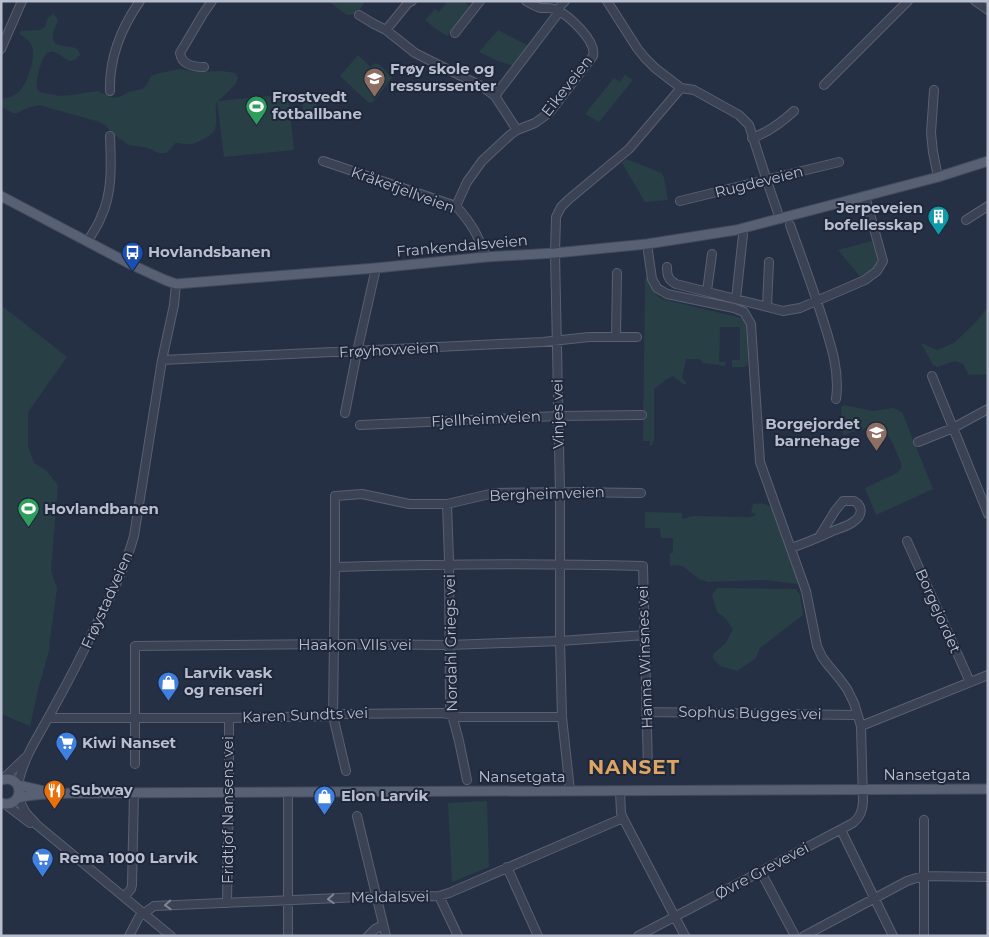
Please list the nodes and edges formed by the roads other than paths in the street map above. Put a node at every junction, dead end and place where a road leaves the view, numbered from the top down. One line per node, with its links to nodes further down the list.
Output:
1 (22, 1): 16 (street)
2 (140, 1): 21 (street)
3 (212, 1): 17 (street)
4 (412, 1): 14 (street)
5 (480, 1): 15 (street)
6 (526, 1): 12 (street)
7 (565, 1): 12 (street)
8 (607, 1): 19 (street)
9 (908, 1): 18 (street)
10 (975, 1): 11 (street)
11 (988, 10)
12 (558, 11): 22 (street); 24 (street, Eikeveien)
13 (359, 15): 14 (street)
14 (386, 30): 22 (street)
15 (455, 33)
16 (1, 49)
17 (204, 67)
18 (824, 85)
19 (681, 88): 26 (street); 43 (street, Vinjes vei)
20 (934, 90): 30 (street)
21 (110, 91)
22 (495, 96): 24 (street)
23 (794, 110): 26 (street)
24 (517, 130): 35 (street, Eikeveien)
25 (110, 136): 41 (street)
26 (752, 138): 31 (street)
27 (323, 161): 35 (street, Kråkefjellveien)
28 (988, 161): 30 (main road, Frankendalsveien)
29 (839, 162): 31 (street, Rugdeveien)
30 (938, 177): 33 (main road, Frankendalsveien)
31 (767, 181): 34 (street, Rugdeveien); 37 (street)
32 (1, 196): 41 (main road, Frankendalsveien)
33 (865, 196): 37 (main road, Frankendalsveien); 53 (street)
34 (680, 202)
35 (456, 206): 45 (street, Kråkefjellveien)
36 (988, 206): 38 (street)
37 (780, 219): 42 (main road, Frankendalsveien)
38 (966, 220)
39 (790, 225): 53 (street)
40 (743, 235): 52 (street)
41 (88, 241): 50 (main road, Frankendalsveien)
42 (648, 244): 43 (main road, Frankendalsveien); 75 (street)
43 (555, 253): 45 (main road, Frankendalsveien); 57 (street, Vinjes vei)
44 (712, 254): 51 (street)
45 (486, 257): 48 (main road, Frankendalsveien)
46 (769, 262): 54 (street)
47 (667, 266): 51 (street)
48 (376, 268): 50 (main road, Frankendalsveien); 58 (street)
49 (617, 273): 55 (street)
50 (176, 284): 59 (street, Frøystadveien)
51 (706, 291): 52 (street)
52 (736, 299): 54 (street)
53 (817, 300): 54 (street); 61 (street)
54 (767, 307)
55 (616, 337): 56 (street, Frøyhovveien); 57 (street, Frøyhovveien)
56 (636, 337)
57 (556, 341): 58 (street, Frøyhovveien); 65 (street, Vinjes vei)
58 (357, 352): 59 (street, Frøyhovveien); 63 (street)
59 (162, 360): 91 (street, Frøystadveien)
60 (932, 376): 67 (street)
61 (836, 399)
62 (988, 409): 67 (street)
63 (345, 413)
64 (642, 415): 65 (street, Fjellheimveien)
65 (558, 416): 66 (street, Fjellheimveien); 69 (street, Vinjes vei)
66 (360, 425)
67 (953, 428): 68 (street); 72 (street)
68 (918, 442)
69 (560, 492): 70 (street, Bergheimveien); 71 (street, Bergheimveien); 77 (street, Vinjes vei)
70 (641, 493)
71 (447, 504): 76 (street, Nordahl Griegs vei); 78 (street, Bergheimveien)
72 (988, 514)
73 (819, 537): 73 (street); 75 (street)
74 (907, 541): 84 (street, Borgejordet)
75 (791, 548): 93 (street)
76 (449, 564): 77 (street); 78 (street); 82 (street, Nordahl Griegs vei)
77 (560, 564): 79 (street, Hanna Winsnes vei); 80 (street, Vinjes vei)
78 (335, 567): 81 (street)
79 (645, 635): 80 (street, Haakon VIIs vei); 85 (street, Hanna Winsnes vei)
80 (560, 641): 82 (street, Haakon VIIs vei); 90 (street, Vinjes vei)
81 (334, 644): 82 (street, Haakon VIIs vei); 88 (street); 89 (street, Haakon VIIs vei)
82 (448, 644): 86 (street, Nordahl Griegs vei)
83 (988, 675): 84 (street)
84 (970, 682): 93 (street)
85 (647, 712): 87 (street, Sophus Bugges vei); 96 (street, Hanna Winsnes vei)
86 (451, 715): 88 (street, Karen Sundts vei); 90 (street, Karen Sundts vei); 99 (street, Nordahl Griegs vei)
87 (854, 715)
88 (333, 716): 92 (street, Karen Sundts vei); 97 (street)
89 (134, 717): 91 (street, Karen Sundts vei); 92 (street, Karen Sundts vei); 95 (street)
90 (562, 717): 103 (street, Vinjes vei)
91 (48, 718): 94 (street, Frøystadveien)
92 (229, 718): 105 (street, Fridtjof Nansens vei)
93 (861, 726): 102 (street)
94 (27, 755): 98 (street, Frøystadveien); 100 (street, Frøystadveien)
95 (135, 764)
96 (648, 770)
97 (346, 771)
98 (2, 780): 100 (main road, Nansetgata)
99 (467, 780)
100 (18, 785): 107 (main road, Nansetgata); 109 (main road)
101 (988, 789): 102 (main road, Nansetgata)
102 (863, 790): 104 (main road, Nansetgata); 115 (street, Øvre Grevevei)
103 (570, 791): 104 (main road, Nansetgata); 106 (main road, Nansetgata)
104 (620, 791): 112 (street)
105 (229, 792): 106 (main road, Nansetgata); 108 (main road, Nansetgata); 125 (street, Fridtjof Nansens vei)
106 (288, 792): 124 (street)
107 (57, 793): 108 (main road, Nansetgata); 109 (main road, Nansetgata)
108 (134, 793): 121 (street)
109 (18, 798): 110 (main road, Nansetgata); 114 (street)
110 (3, 803): 114 (street)
111 (357, 816): 122 (street)
112 (623, 818): 116 (street, Meldalsvei); 127 (street)
113 (924, 820): 118 (street)
114 (37, 825): 121 (street)
115 (841, 830): 117 (street, Øvre Grevevei); 123 (street)
116 (507, 867): 120 (street, Meldalsvei); 135 (street)
117 (761, 872): 127 (street, Øvre Grevevei); 138 (street)
118 (924, 876): 119 (street); 123 (street); 141 (street)
119 (988, 877)
120 (440, 896): 122 (street, Meldalsvei); 134 (street)
121 (124, 897): 126 (street)
122 (376, 898): 124 (street, Meldalsvei, one-way to 124); 128 (street)
123 (875, 899): 139 (street); 140 (street)
124 (288, 901): 125 (street, Meldalsvei); 131 (street)
125 (227, 903): 126 (street, Meldalsvei, one-way to 126)
126 (143, 913): 129 (street); 130 (street)
127 (675, 917): 136 (street, Øvre Grevevei); 137 (street)
128 (383, 925): 132 (street); 133 (street)
129 (129, 936)
130 (171, 936)
131 (288, 936)
132 (368, 936)
133 (386, 936)
134 (458, 936)
135 (538, 936)
136 (638, 936)
137 (685, 936)
138 (795, 936)
139 (804, 936)
140 (894, 936)
141 (924, 936)

